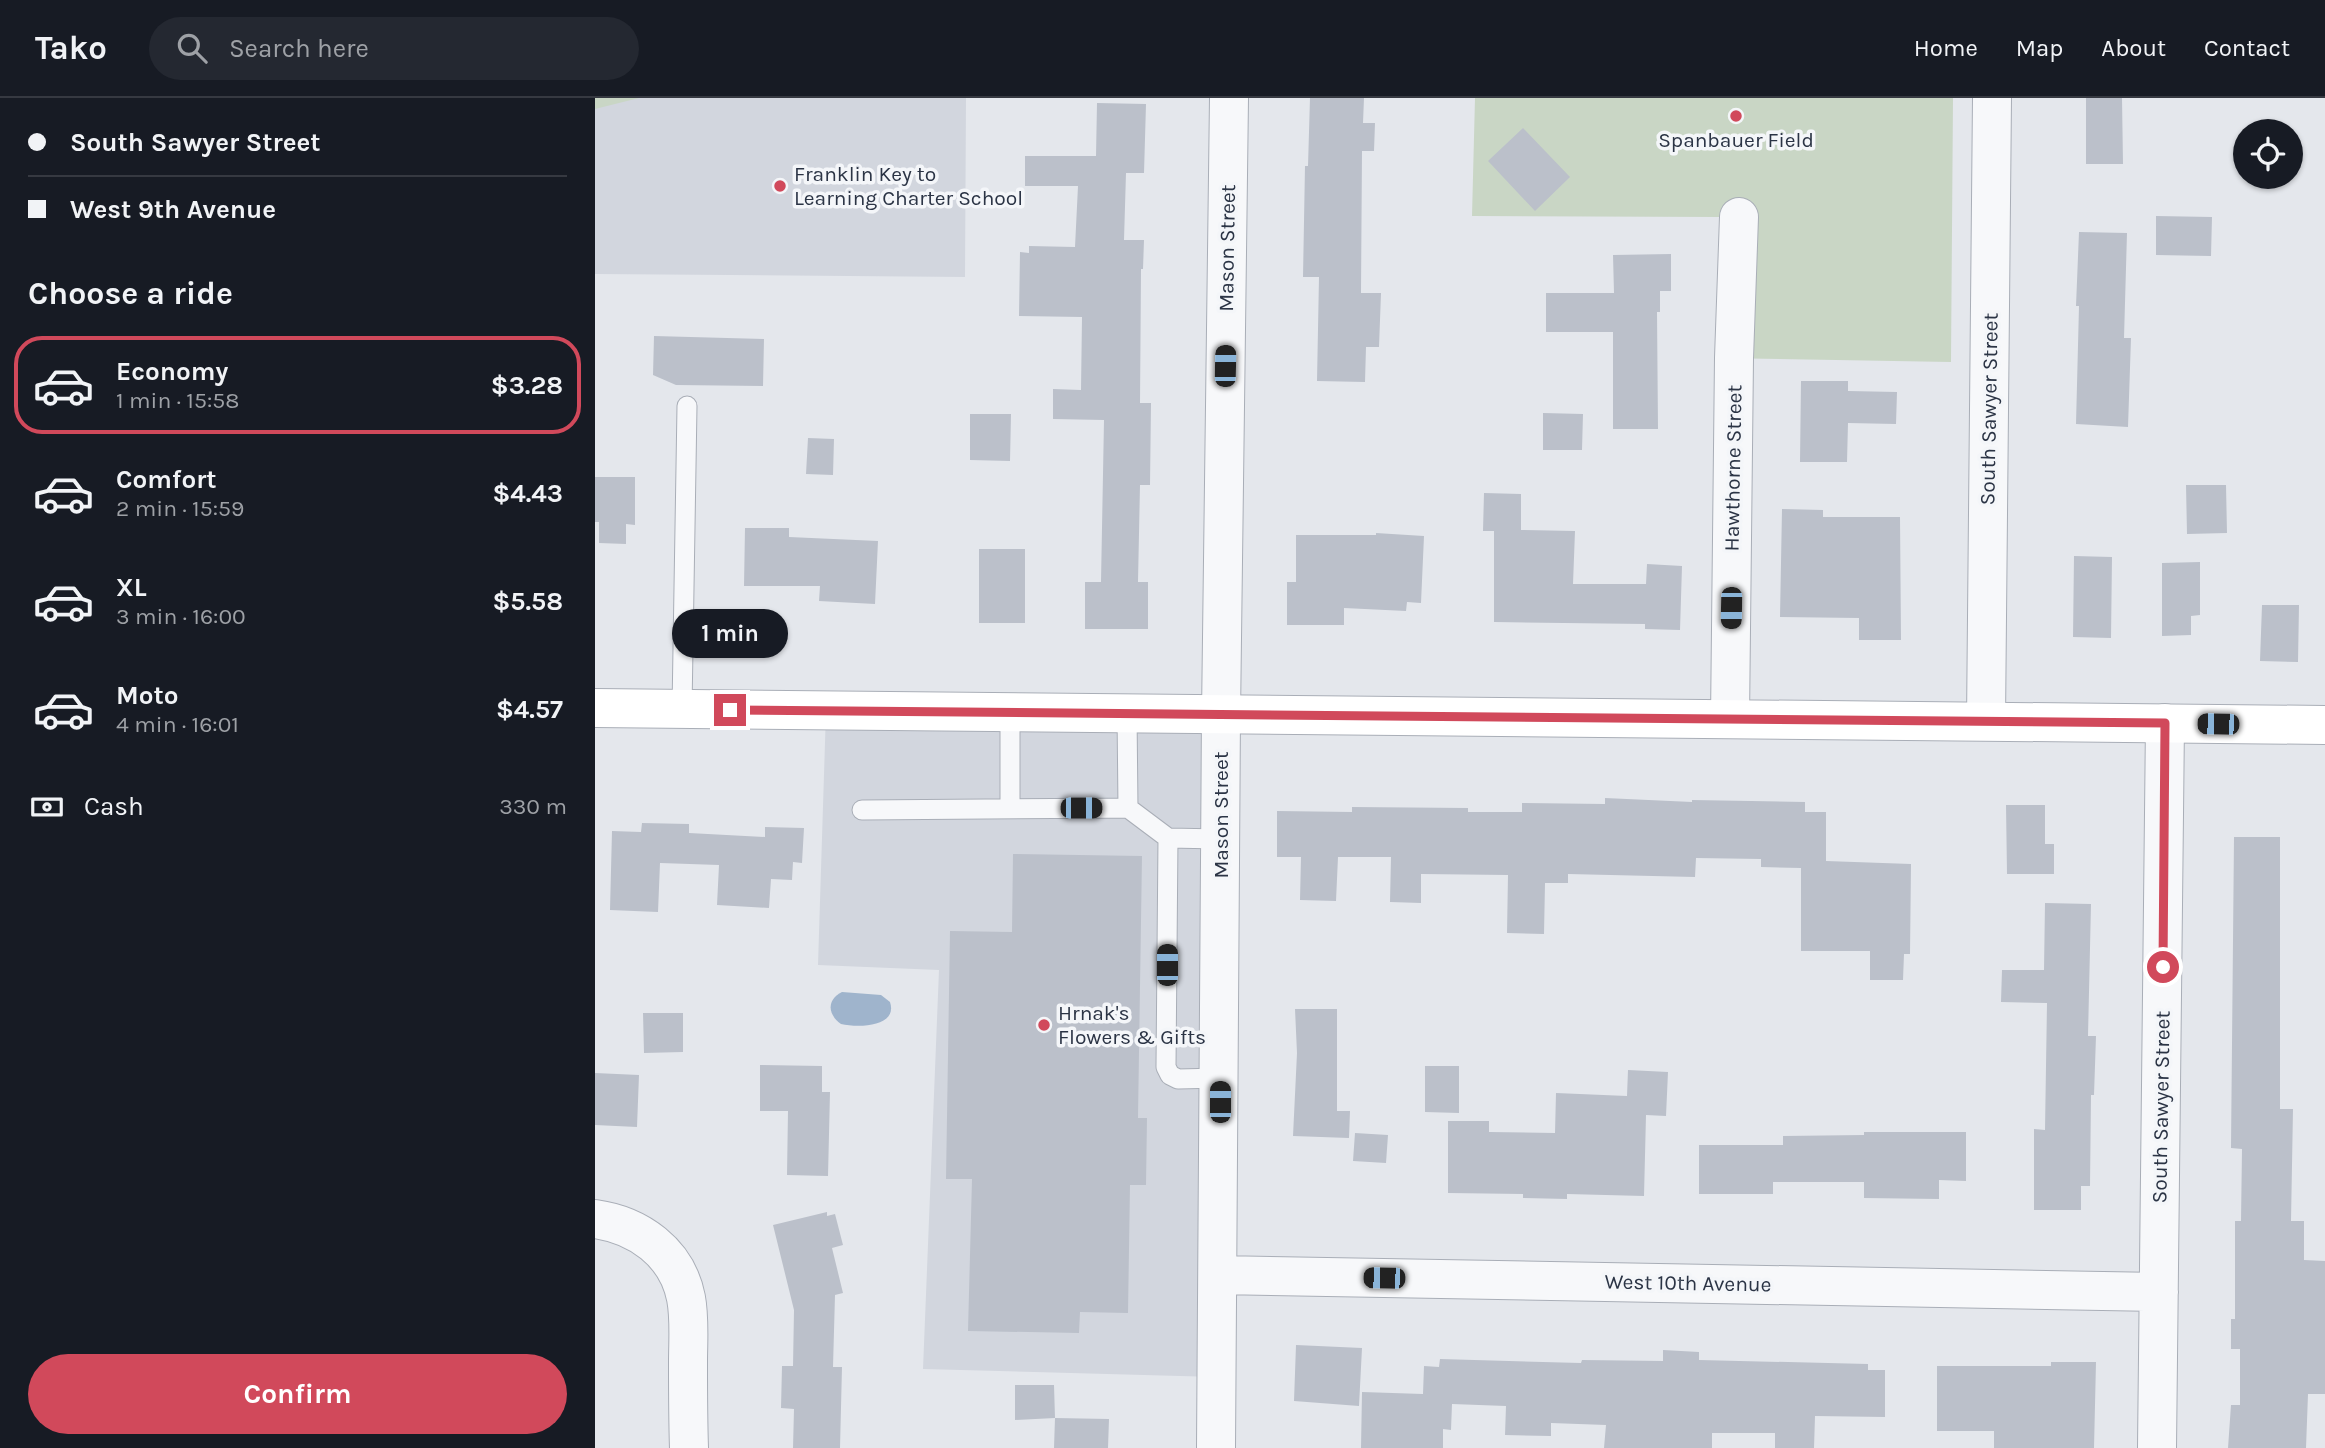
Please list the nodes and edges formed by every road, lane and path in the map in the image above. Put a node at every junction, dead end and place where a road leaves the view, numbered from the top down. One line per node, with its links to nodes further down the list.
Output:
1 (1229, 98): 9 (street, Mason Street)
2 (1992, 98): 11 (street, South Sawyer Street)
3 (1739, 218): 10 (street, Hawthorne Street)
4 (687, 406): 6 (lane)
5 (595, 708): 6 (main road)
6 (682, 709): 7 (main road)
7 (1010, 712): 8 (main road); 14 (lane)
8 (1127, 712): 9 (main road); 15 (lane)
9 (1221, 715): 10 (main road); 18 (street, Mason Street)
10 (1730, 719): 11 (main road)
11 (1986, 721): 12 (main road)
12 (2165, 723): 13 (main road); 22 (street, South Sawyer Street)
13 (2325, 725)
14 (1010, 808): 15 (lane); 16 (lane)
15 (1128, 808): 17 (lane)
16 (862, 810)
17 (1168, 838): 18 (lane); 19 (lane)
18 (1221, 839): 19 (street, Mason Street)
19 (1220, 1077): 21 (street, Mason Street)
20 (595, 1219): 23 (street)
21 (1217, 1275): 22 (street, West 10th Avenue); 24 (street, Mason Street)
22 (2159, 1292): 25 (street, South Sawyer Street)
23 (689, 1448)
24 (1216, 1448)
25 (2157, 1448)

